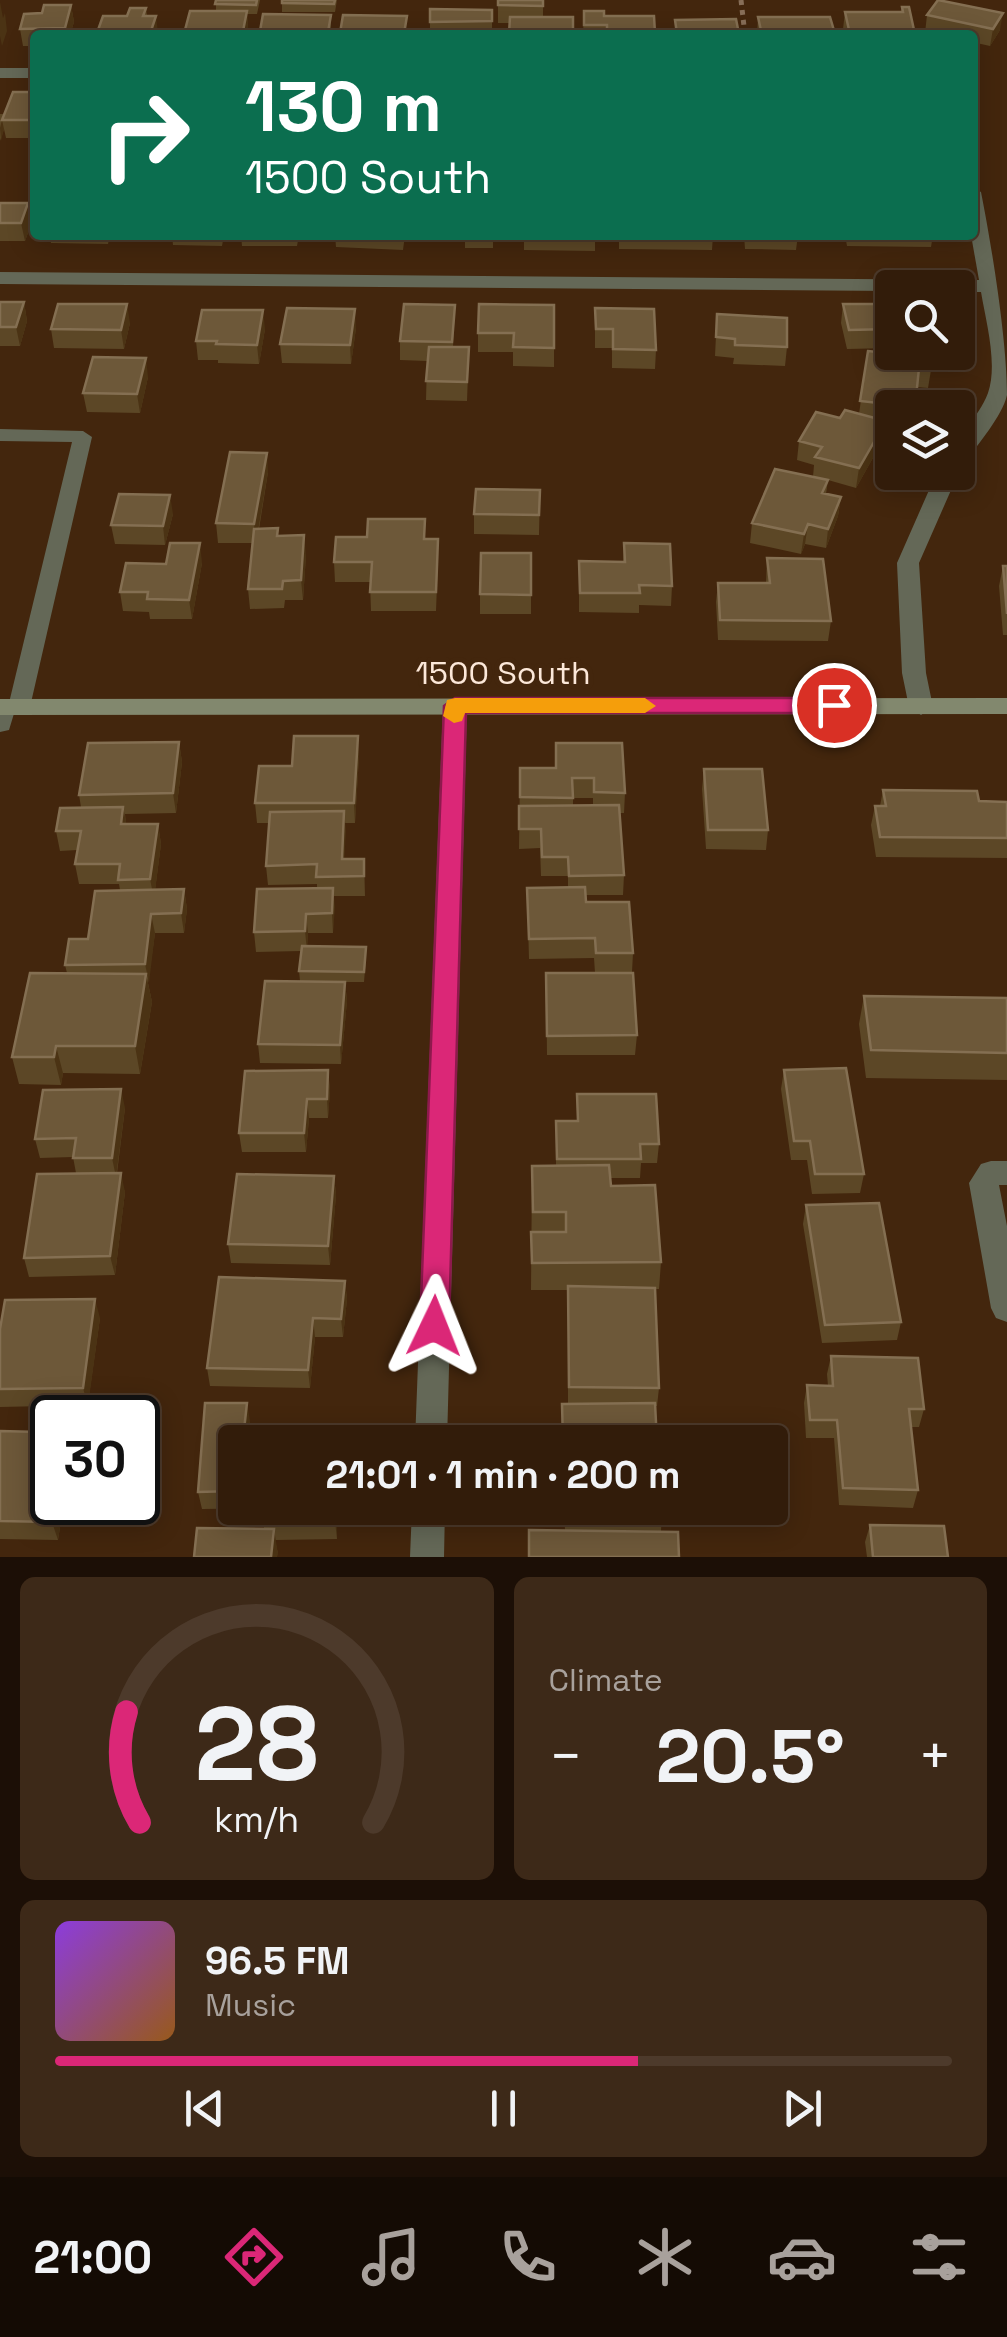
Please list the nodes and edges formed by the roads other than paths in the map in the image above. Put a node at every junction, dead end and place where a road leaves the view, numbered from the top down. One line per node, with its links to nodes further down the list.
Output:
1 (0, 73): 2 (street)
2 (30, 73)
3 (978, 225): 5 (street)
4 (0, 278): 5 (street)
5 (989, 286): 6 (street)
6 (975, 430)
7 (0, 435): 12 (lane)
8 (940, 490): 10 (street)
9 (455, 706): 10 (street, 1500 South); 12 (street, 1500 South); 15 (street)
10 (921, 706): 11 (street, 1500 South)
11 (1007, 706)
12 (6, 711)
13 (1007, 1173): 14 (street)
14 (1007, 1308)
15 (432, 1425)
16 (429, 1525): 17 (street)
17 (428, 1557)

